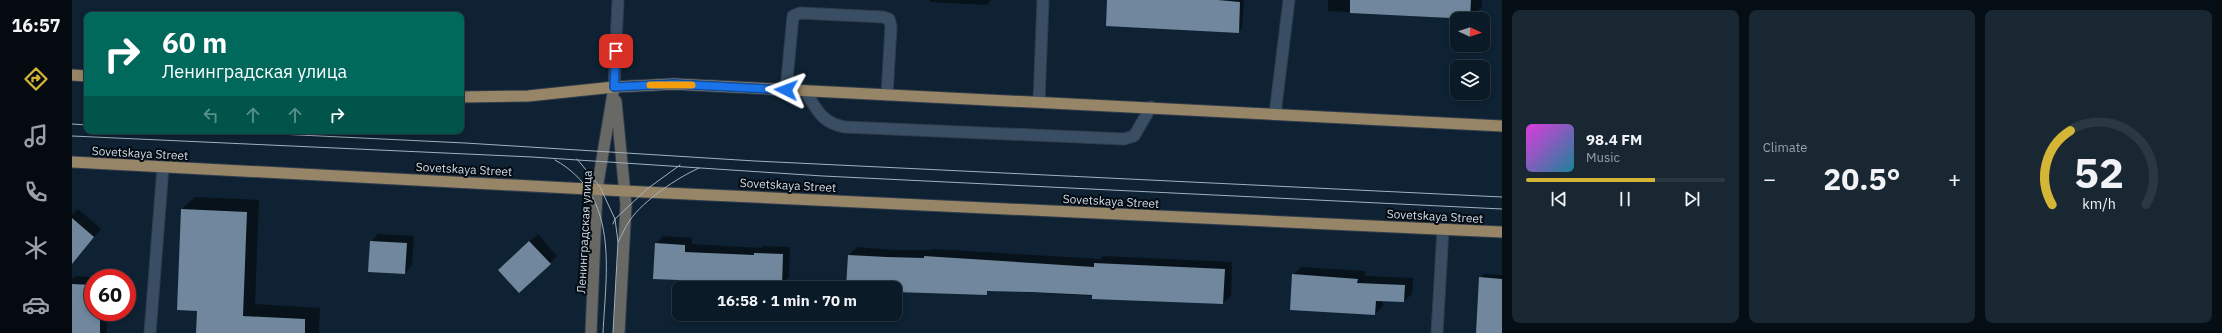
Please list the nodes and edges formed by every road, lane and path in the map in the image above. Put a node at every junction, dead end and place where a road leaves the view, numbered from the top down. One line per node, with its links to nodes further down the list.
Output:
1 (618, 0): 6 (street, Ленинградская улица)
2 (1043, 0): 11 (street)
3 (1289, 0): 13 (street)
4 (72, 75): 5 (main road)
5 (84, 76)
6 (614, 87): 7 (main road); 10 (main road); 17 (main road, Ленинградская улица); 18 (main road, Ленинградская улица)
7 (786, 90): 8 (main road); 9 (street)
8 (805, 91): 9 (main road); 12 (street)
9 (887, 94): 11 (main road)
10 (464, 97)
11 (1039, 101): 12 (main road)
12 (1151, 107): 13 (main road)
13 (1275, 114): 14 (main road)
14 (1502, 126)
15 (72, 162): 16 (main road, Sovetskaya Street)
16 (163, 167): 17 (main road, Sovetskaya Street); 21 (street)
17 (597, 189): 18 (main road, Sovetskaya Street); 22 (main road, Ленинградская улица)
18 (625, 191): 19 (main road, Sovetskaya Street); 23 (main road, Ленинградская улица)
19 (1443, 229): 20 (main road, Sovetskaya Street); 24 (street)
20 (1502, 232)
21 (150, 333)
22 (591, 333)
23 (619, 333)
24 (1437, 333)

